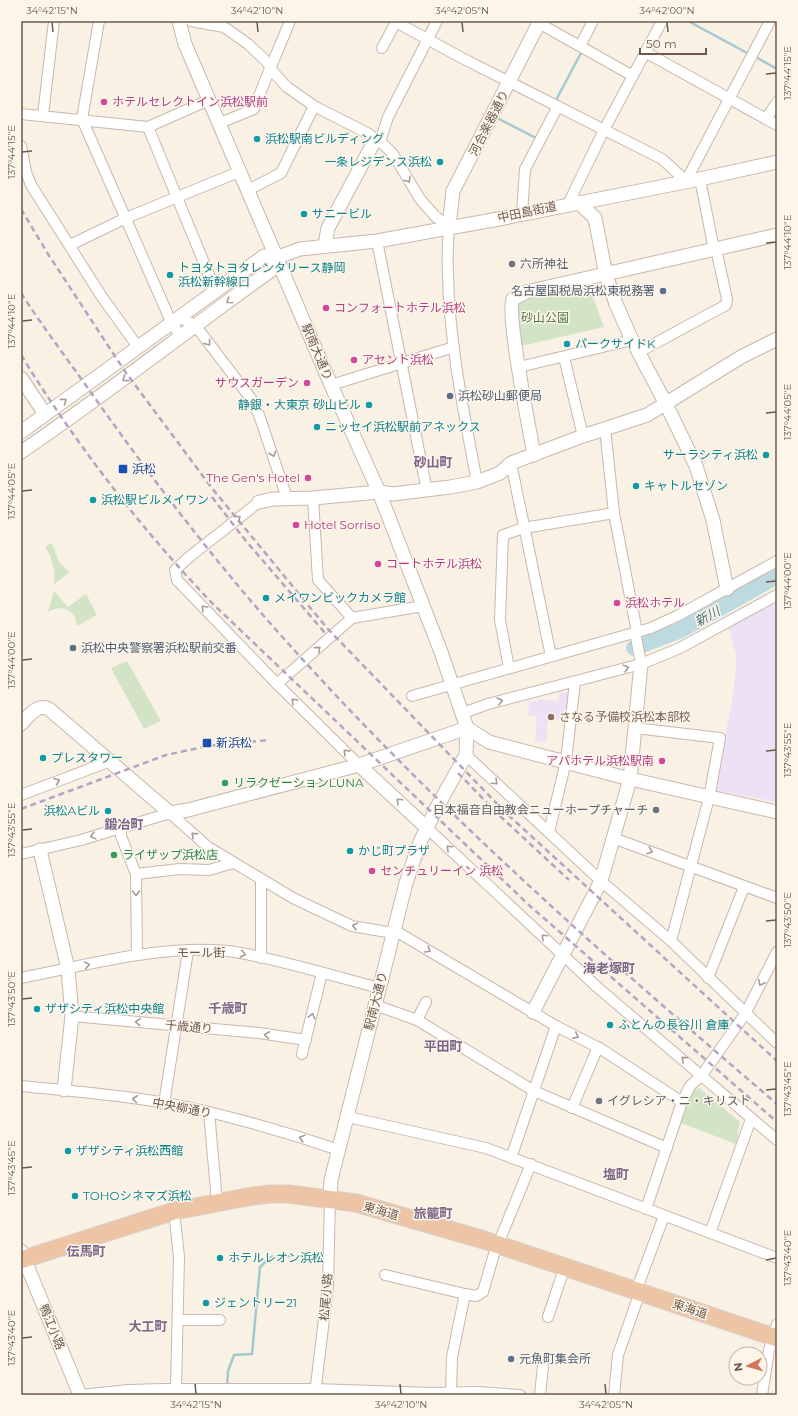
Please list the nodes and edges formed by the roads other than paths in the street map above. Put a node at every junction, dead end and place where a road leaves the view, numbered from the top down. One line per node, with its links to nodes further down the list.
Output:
1 (54, 21): 26 (street)
2 (99, 21): 27 (street)
3 (179, 21): 21 (street, 駅南大通り)
4 (191, 21): 12 (street)
5 (290, 21): 17 (street)
6 (395, 21): 13 (street); 14 (street)
7 (437, 21): 13 (street)
8 (593, 21): 15 (street)
9 (662, 21): 16 (street)
10 (770, 21): 20 (street)
11 (538, 22): 15 (street); 19 (street, 河合楽器通り)
12 (226, 24): 17 (street)
13 (428, 39): 19 (street); 33 (street)
14 (382, 48)
15 (582, 48): 18 (street)
16 (645, 52): 18 (street); 20 (street)
17 (270, 67): 24 (street); 29 (street)
18 (633, 76): 32 (street)
19 (509, 82): 23 (street); 46 (street, 河合楽器通り)
20 (728, 99): 28 (street); 38 (street)
21 (209, 100): 29 (street, 駅南大通り); 31 (street)
22 (777, 102): 28 (street)
23 (555, 105): 32 (street); 43 (street)
24 (314, 106): 33 (street); 39 (street)
25 (21, 114): 26 (street)
26 (43, 115): 27 (street)
27 (82, 119): 31 (street); 44 (street)
28 (766, 119): 30 (street)
29 (220, 123): 36 (street, 駅南大通り)
30 (777, 125)
31 (148, 127): 41 (street)
32 (604, 130): 38 (street); 42 (street)
33 (378, 141): 46 (street, one-way to 46); 50 (street)
34 (21, 146): 49 (street)
35 (777, 162): 37 (street, 中田島街道)
36 (240, 171): 39 (street, 駅南大通り); 41 (street)
37 (700, 180): 38 (street, 中田島街道); 51 (street)
38 (686, 181): 40 (street, 中田島街道)
39 (248, 190): 52 (street, 駅南大通り)
40 (607, 197): 42 (street, 中田島街道); 45 (street)
41 (177, 198): 44 (street); 54 (street)
42 (573, 203): 43 (street, 中田島街道); 45 (street)
43 (522, 214): 46 (street, 中田島街道)
44 (126, 218): 49 (street); 55 (street)
45 (595, 218): 53 (street)
46 (449, 227): 48 (street, 中田島街道); 61 (street)
47 (777, 235): 51 (street)
48 (377, 241): 50 (street, 中田島街道); 64 (street)
49 (70, 245): 60 (street)
50 (325, 245): 52 (street, 中田島街道)
51 (715, 249): 53 (street); 62 (street)
52 (278, 257): 54 (street, 中田島街道); 56 (street, one-way to 56); 67 (street, 駅南大通り)
53 (606, 275): 59 (street); 65 (street)
54 (216, 292): 55 (street, 中田島街道)
55 (176, 321): 56 (street); 57 (street); 60 (street, 中田島街道)
56 (195, 325): 57 (street); 79 (street, one-way to 79)
57 (180, 336): 73 (street, one-way to 73)
58 (777, 339): 68 (street)
59 (632, 340): 62 (street); 63 (street)
60 (138, 347): 69 (street, 中田島街道, one-way to 60)
61 (454, 347): 64 (street); 76 (street)
62 (639, 352): 68 (street)
63 (564, 357): 65 (street); 72 (street)
64 (403, 362): 67 (street); 77 (street)
65 (519, 367): 74 (street)
66 (21, 378): 69 (street)
67 (331, 385): 78 (street, 駅南大通り)
68 (666, 404): 70 (street); 85 (street)
69 (45, 414): 71 (street, 中田島街道)
70 (605, 428): 72 (street); 82 (street)
71 (21, 432)
72 (583, 436): 74 (street)
73 (21, 452)
74 (534, 455): 75 (street)
75 (511, 463): 76 (street); 83 (street)
76 (477, 482): 77 (street)
77 (427, 491): 78 (street)
78 (379, 492): 80 (street); 87 (street, 駅南大通り)
79 (287, 498): 80 (street); 81 (street)
80 (313, 498): 88 (street)
81 (259, 502): 94 (street, one-way to 81)
82 (614, 513): 83 (street); 89 (street)
83 (524, 528): 90 (street); 92 (street)
84 (777, 561): 85 (street)
85 (727, 589): 89 (street)
86 (777, 595): 91 (street)
87 (423, 606): 88 (street); 95 (street, 駅南大通り)
88 (352, 618): 94 (street, one-way to 88)
89 (636, 634): 90 (street); 91 (street)
90 (551, 656): 92 (street)
91 (641, 662): 93 (street, one-way to 91); 100 (street)
92 (510, 668): 95 (street)
93 (575, 682): 97 (street, one-way to 93); 102 (street)
94 (277, 684): 104 (street, one-way to 94)
95 (453, 685): 96 (street); 97 (street, 駅南大通り)
96 (412, 696)
97 (462, 710): 99 (street, 駅南大通り)
98 (21, 724): 103 (street)
99 (467, 728): 101 (street); 102 (street); 104 (street)
100 (635, 728): 105 (street); 107 (street)
101 (466, 755): 110 (street, 駅南大通り); 112 (street, one-way to 112)
102 (566, 761): 105 (street); 112 (street)
103 (108, 762): 106 (street, one-way to 103); 109 (street)
104 (360, 765): 109 (street); 110 (street, one-way to 104)
105 (630, 779): 107 (street); 113 (street)
106 (21, 795)
107 (709, 798): 108 (street); 117 (street)
108 (777, 812)
109 (170, 813): 111 (street); 116 (street, one-way to 109)
110 (427, 828): 123 (street, 駅南大通り); 128 (street, one-way to 110)
111 (121, 829): 114 (street, one-way to 114); 118 (street)
112 (549, 832): 120 (street)
113 (613, 838): 117 (street, one-way to 117); 120 (street)
114 (40, 850): 115 (street); 130 (street)
115 (21, 854)
116 (233, 863): 118 (street); 119 (street)
117 (692, 866): 121 (street); 124 (street)
118 (136, 874): 127 (street, one-way to 127)
119 (261, 880): 123 (street, one-way to 119); 129 (street)
120 (602, 881): 124 (street); 128 (street)
121 (744, 887): 122 (street); 133 (street)
122 (777, 898)
123 (394, 932): 134 (street, 駅南大通り); 137 (street, one-way to 137)
124 (671, 941): 133 (street)
125 (188, 951): 127 (street, モール街); 129 (street, モール街, one-way to 129); 141 (street)
126 (777, 952): 138 (street, one-way to 138)
127 (137, 955): 130 (street, モール街, one-way to 127)
128 (564, 955): 137 (street); 147 (street, one-way to 128)
129 (261, 958): 131 (street, モール街)
130 (68, 969): 132 (street, モール街); 139 (street)
131 (322, 973): 134 (street, モール街); 143 (street, one-way to 131)
132 (21, 978)
133 (708, 978): 138 (street)
134 (379, 988): 136 (street, 駅南大通り)
135 (426, 1002): 140 (street)
136 (375, 1005): 140 (street); 155 (street, 駅南大通り)
137 (534, 1012): 142 (street)
138 (745, 1014): 144 (street); 147 (street)
139 (72, 1016): 141 (street, 千歳通り, one-way to 139); 149 (street)
140 (417, 1020): 150 (street)
141 (177, 1026): 143 (street, 千歳通り, one-way to 141); 152 (street)
142 (556, 1026): 145 (street, one-way to 145); 150 (street)
143 (306, 1040): 146 (street)
144 (777, 1044)
145 (598, 1047): 151 (street); 153 (street)
146 (302, 1054)
147 (702, 1075): 151 (street); 156 (street)
148 (21, 1086): 149 (street, 中央柳通り)
149 (64, 1090): 152 (street, 中央柳通り, one-way to 149)
150 (534, 1091): 153 (street); 160 (street)
151 (682, 1102): 158 (street)
152 (164, 1104): 154 (street, 中央柳通り)
153 (572, 1108): 158 (street)
154 (209, 1112): 159 (street, 中央柳通り, one-way to 154); 163 (street)
155 (348, 1117): 159 (street, 駅南大通り); 160 (street)
156 (751, 1119): 157 (street); 167 (street)
157 (777, 1140)
158 (666, 1148): 164 (street)
159 (339, 1150): 162 (street, 駅南大通り)
160 (511, 1158): 161 (street)
161 (531, 1164): 164 (street); 168 (street)
162 (330, 1199): 163 (highway, 東海道); 168 (highway, 東海道); 181 (street, 松尾小路)
163 (217, 1202): 165 (highway, 東海道)
164 (646, 1209): 166 (street)
165 (174, 1211): 169 (highway, 東海道); 176 (street)
166 (664, 1216): 167 (street); 173 (street)
167 (710, 1233): 170 (street)
168 (498, 1244): 171 (highway, 東海道); 174 (street)
169 (22, 1258): 184 (street, 鴨江小路)
170 (777, 1258)
171 (565, 1266): 173 (highway, 東海道); 175 (street)
172 (385, 1275): 174 (street)
173 (638, 1292): 178 (highway, 東海道); 187 (street)
174 (465, 1294): 183 (street)
175 (548, 1317)
176 (178, 1320): 177 (street); 180 (street)
177 (220, 1320)
178 (776, 1333): 188 (street)
179 (543, 1366): 186 (street)
180 (176, 1389): 181 (street); 184 (street)
181 (315, 1392): 182 (street)
182 (357, 1392): 183 (street)
183 (448, 1393): 185 (street)
184 (80, 1395)
185 (520, 1395)
186 (540, 1395)
187 (614, 1395)
188 (762, 1395)

